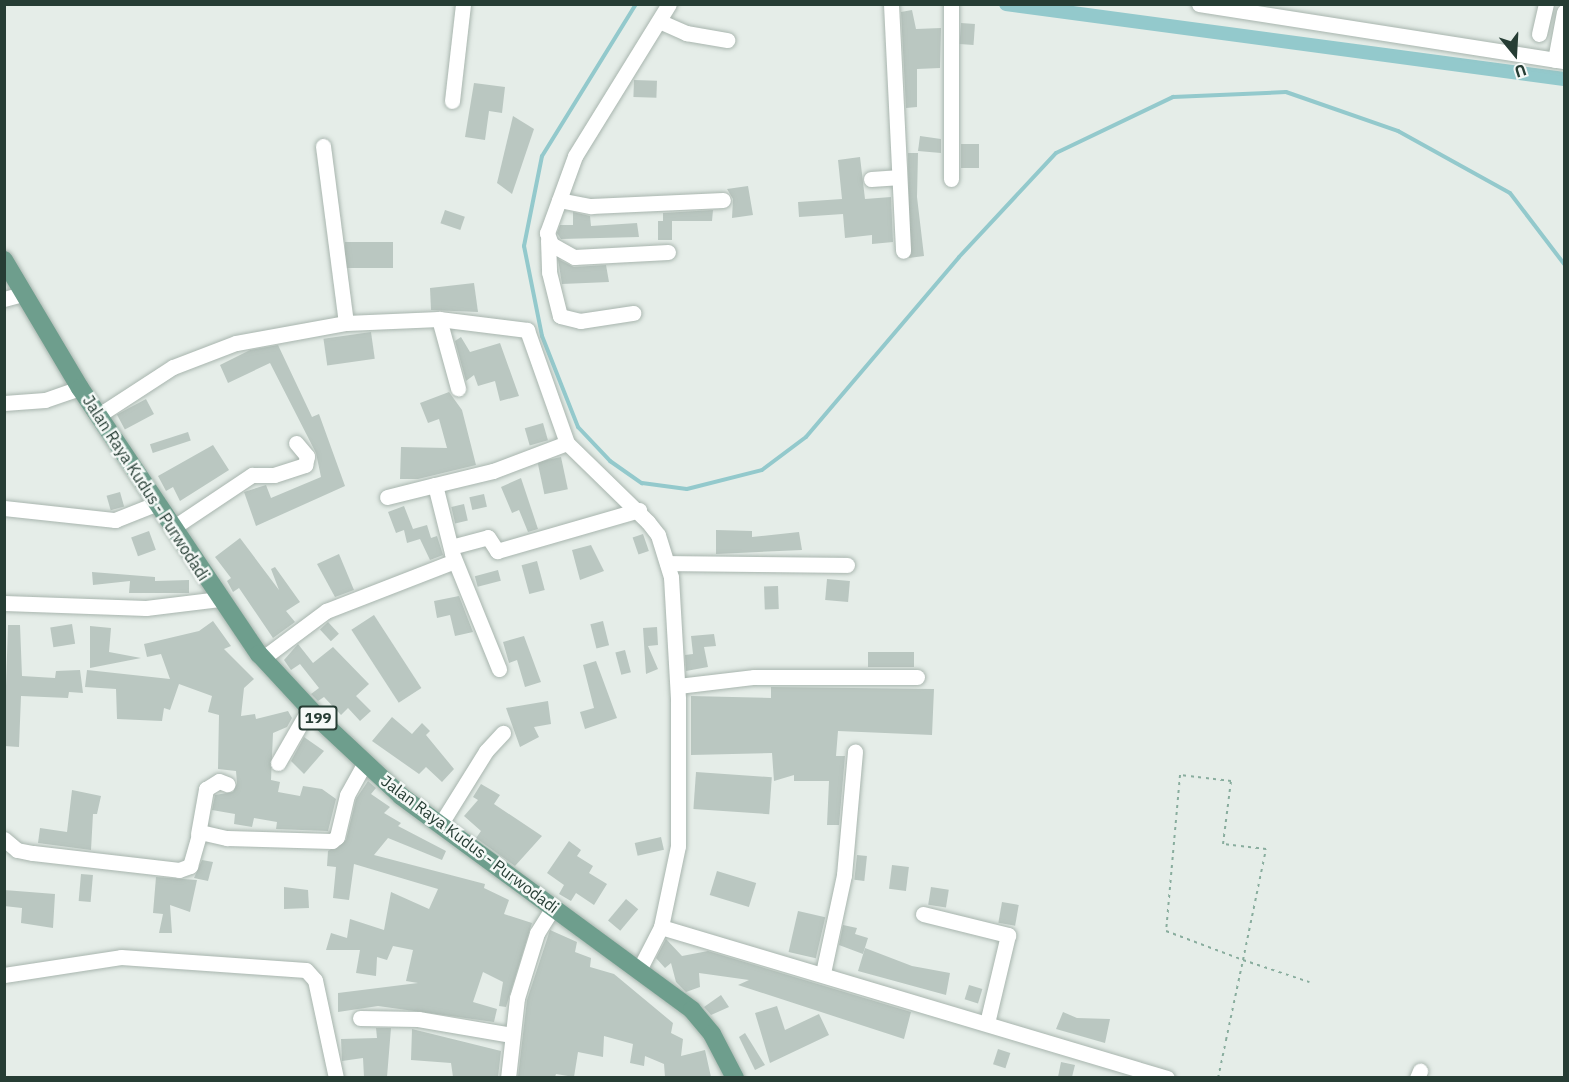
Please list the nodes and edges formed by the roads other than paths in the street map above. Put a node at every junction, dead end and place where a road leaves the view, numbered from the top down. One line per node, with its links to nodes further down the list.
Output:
1 (463, 4): 13 (street)
2 (669, 4): 9 (street)
3 (891, 4): 15 (street)
4 (1198, 4): 7 (street)
5 (1546, 4): 10 (street)
6 (951, 6): 17 (street)
7 (1263, 9): 12 (street)
8 (1564, 12): 12 (street)
9 (659, 21): 11 (street); 18 (street)
10 (1539, 34)
11 (728, 40)
12 (1560, 61)
13 (452, 100)
14 (323, 146): 28 (street)
15 (897, 177): 16 (street); 21 (street)
16 (871, 179)
17 (951, 179)
18 (559, 200): 19 (street); 20 (street)
19 (723, 200)
20 (548, 240): 22 (street); 26 (street)
21 (903, 250)
22 (668, 252)
23 (4, 260): 24 (main road, Jalan Raya Kudus - Purwodadi / 199)
24 (23, 294): 25 (street); 29 (main road, Jalan Raya Kudus - Purwodadi / 199)
25 (4, 299)
26 (633, 313)
27 (439, 319): 28 (street); 30 (street); 34 (street)
28 (346, 323): 32 (street)
29 (80, 388): 31 (street); 32 (main road, Jalan Raya Kudus - Purwodadi / 199)
30 (458, 388)
31 (4, 403)
32 (99, 415): 37 (main road, Jalan Raya Kudus - Purwodadi / 199)
33 (296, 443): 40 (street)
34 (567, 443): 35 (street); 39 (street)
35 (435, 485): 36 (street); 41 (street)
36 (387, 497)
37 (158, 503): 38 (street); 40 (main road, Jalan Raya Kudus - Purwodadi / 199)
38 (4, 508)
39 (639, 510): 41 (street); 42 (street)
40 (174, 527): 44 (main road, Jalan Raya Kudus - Purwodadi / 199)
41 (453, 554): 46 (street); 47 (street)
42 (667, 563): 43 (street); 49 (street)
43 (847, 565)
44 (219, 599): 45 (street); 46 (main road, Jalan Raya Kudus - Purwodadi / 199)
45 (4, 603)
46 (263, 658): 50 (main road, Jalan Raya Kudus - Purwodadi / 199)
47 (499, 669)
48 (917, 677): 49 (street)
49 (678, 686): 61 (street)
50 (309, 709): 53 (street); 54 (main road, Jalan Raya Kudus - Purwodadi / 199)
51 (503, 733): 56 (street)
52 (855, 751): 63 (street)
53 (278, 763)
54 (365, 763): 56 (main road, Jalan Raya Kudus - Purwodadi / 199); 57 (street)
55 (228, 784): 57 (street)
56 (440, 825): 59 (main road, Jalan Raya Kudus - Purwodadi / 199)
57 (198, 834): 58 (street)
58 (4, 839)
59 (553, 906): 62 (main road, Jalan Raya Kudus - Purwodadi / 199); 67 (street)
60 (923, 915): 66 (street)
61 (661, 927): 62 (street); 63 (street)
62 (640, 968): 70 (main road, Jalan Raya Kudus - Purwodadi / 199)
63 (823, 973): 66 (street)
64 (4, 975): 68 (street)
65 (360, 1018): 67 (street)
66 (987, 1023): 71 (street)
67 (512, 1035): 69 (street)
68 (336, 1077)
69 (508, 1077)
70 (735, 1077)
71 (1167, 1077)

